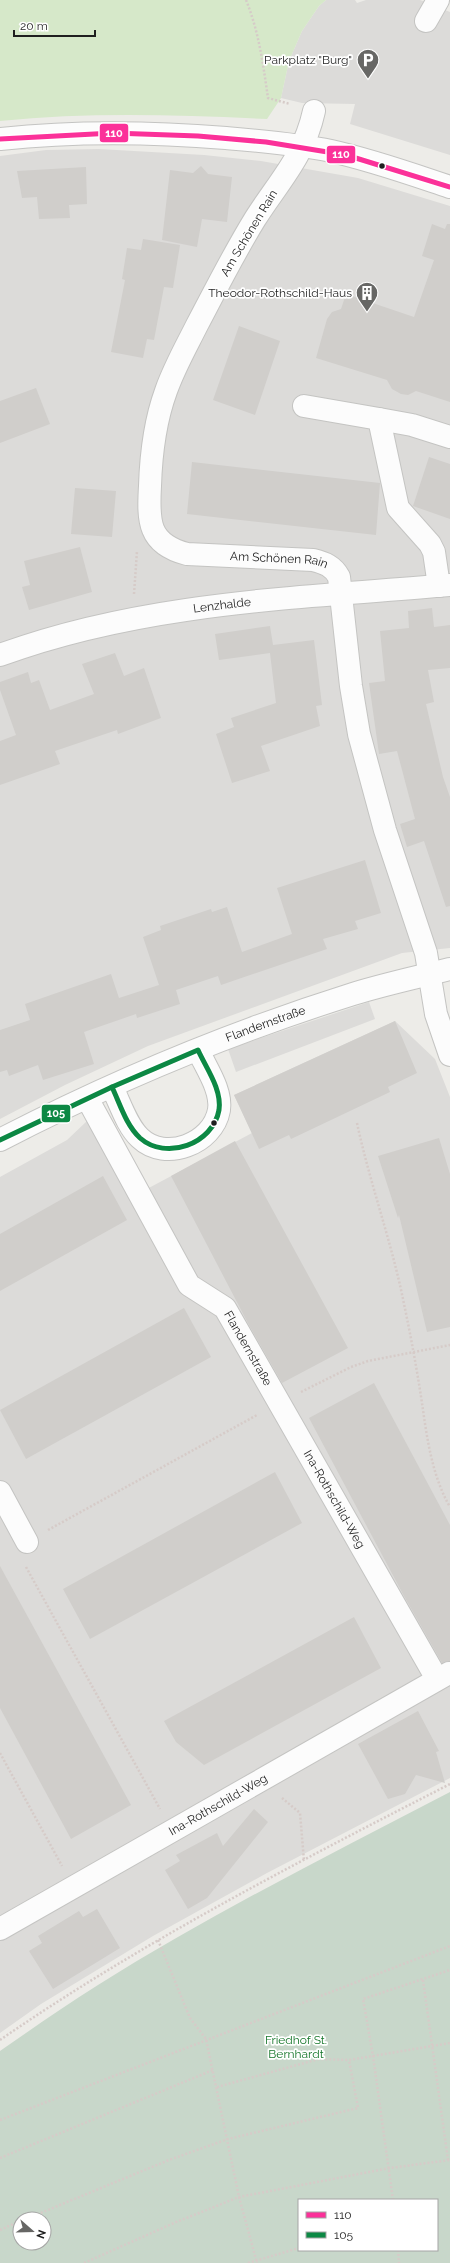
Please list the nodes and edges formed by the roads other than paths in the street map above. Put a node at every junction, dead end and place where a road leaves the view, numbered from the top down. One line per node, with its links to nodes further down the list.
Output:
1 (438, 0): 2 (street)
2 (426, 21)
3 (314, 111): 5 (street, Am Schönen Rain)
4 (0, 139): 5 (street)
5 (304, 146): 6 (street); 11 (street, Am Schönen Rain)
6 (450, 187)
7 (304, 406): 8 (street)
8 (379, 419): 9 (street); 10 (street)
9 (450, 437)
10 (444, 586): 11 (street, Lenzhalde)
11 (341, 595): 12 (street, Lenzhalde); 13 (street, Am Schönen Rain)
12 (0, 655)
13 (440, 971): 14 (street, Flandernstraße); 15 (street, Am Schönen Rain)
14 (198, 1050): 16 (street, Flandernstraße); 16 (street)
15 (450, 1055)
16 (112, 1087): 17 (street, Flandernstraße)
17 (87, 1098): 18 (street, Flandernstraße); 19 (street, Flandernstraße)
18 (0, 1140)
19 (280, 1403): 22 (street, Ina-Rothschild-Weg)
20 (0, 1492): 21 (street)
21 (26, 1542)
22 (443, 1676): 23 (street, Ina-Rothschild-Weg)
23 (0, 1929)

